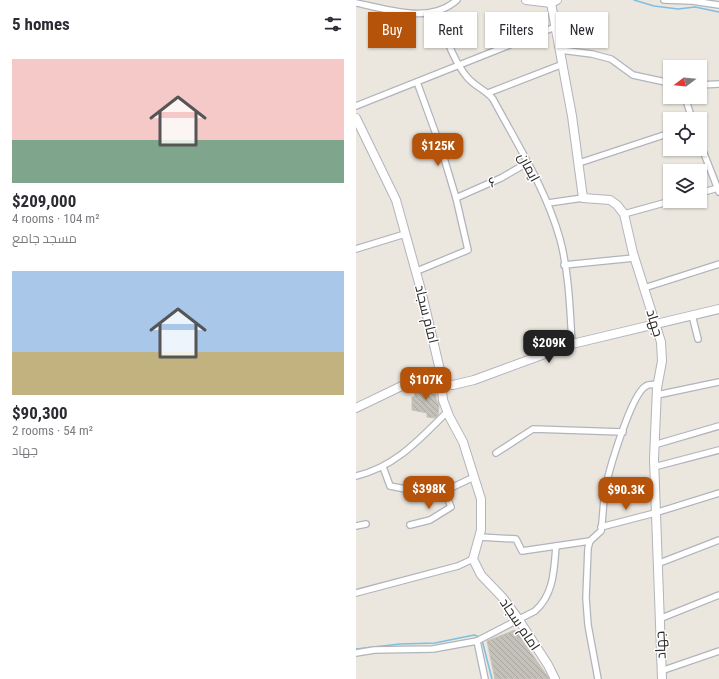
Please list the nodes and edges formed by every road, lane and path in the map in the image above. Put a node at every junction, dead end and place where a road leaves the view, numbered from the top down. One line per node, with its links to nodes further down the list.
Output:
1 (457, 0): 7 (street)
2 (526, 0): 4 (street)
3 (664, 0): 6 (street)
4 (554, 2): 9 (street)
5 (356, 3): 8 (street)
6 (719, 5)
7 (436, 12)
8 (424, 14)
9 (556, 26): 13 (street)
10 (452, 48): 13 (street, ایمان)
11 (560, 50): 12 (street); 14 (street)
12 (563, 64): 18 (street); 24 (street)
13 (459, 65): 15 (street); 18 (street, ایمان)
14 (663, 81)
15 (417, 82): 19 (street); 27 (street)
16 (719, 84): 17 (street)
17 (707, 85)
18 (488, 94): 23 (street, ایمان)
19 (356, 106)
20 (356, 119): 32 (street, امام سجاد)
21 (663, 135): 24 (street)
22 (705, 156): 25 (street)
23 (527, 163): 27 (street, ۶); 29 (street, ایمان)
24 (579, 163): 28 (street)
25 (718, 190): 26 (street)
26 (707, 192)
27 (456, 198): 37 (street)
28 (583, 198): 29 (street); 31 (street)
29 (548, 203): 36 (street, ایمان)
30 (663, 203): 31 (street)
31 (624, 214): 34 (street, جهاد)
32 (405, 234): 33 (street); 37 (street, امام سجاد)
33 (356, 248)
34 (634, 258): 36 (street); 38 (street, جهاد)
35 (719, 264): 38 (street)
36 (564, 265): 43 (street, ایمان)
37 (417, 271): 44 (street, امام سجاد)
38 (644, 288): 41 (street, جهاد)
39 (719, 309): 40 (street)
40 (692, 315): 41 (street); 42 (street)
41 (656, 323): 43 (street); 46 (street, جهاد)
42 (698, 339)
43 (572, 344): 44 (street)
44 (442, 382): 48 (street); 49 (street, امام سجاد)
45 (719, 382): 47 (street)
46 (658, 384): 47 (street, جهاد); 51 (street)
47 (657, 395): 52 (street, جهاد)
48 (356, 408)
49 (447, 412): 55 (street); 58 (street, امام سجاد)
50 (719, 426): 52 (street)
51 (623, 432): 54 (street); 65 (street)
52 (654, 445): 56 (street, جهاد)
53 (719, 450): 56 (street)
54 (496, 453)
55 (383, 467): 57 (street); 59 (street)
56 (654, 467): 61 (street, جهاد)
57 (356, 476)
58 (474, 477): 59 (street); 66 (street, امام سجاد)
59 (445, 492): 63 (street)
60 (719, 492): 61 (street)
61 (655, 513): 65 (street); 71 (street, جهاد)
62 (366, 524): 64 (street)
63 (410, 525)
64 (356, 526)
65 (601, 527): 68 (street)
66 (479, 537): 69 (street); 70 (street, امام سجاد)
67 (719, 540): 71 (street)
68 (590, 541): 69 (street); 82 (street)
69 (556, 546): 75 (street)
70 (473, 559): 72 (street); 75 (street, امام سجاد)
71 (657, 564): 74 (street, جهاد)
72 (356, 593)
73 (719, 595): 74 (street)
74 (659, 619): 79 (street, جهاد)
75 (519, 620): 76 (street); 81 (street, امام سجاد)
76 (477, 641): 78 (street); 80 (street)
77 (719, 651): 79 (street)
78 (356, 653)
79 (661, 675)
80 (485, 679)
81 (555, 679)
82 (598, 679)

